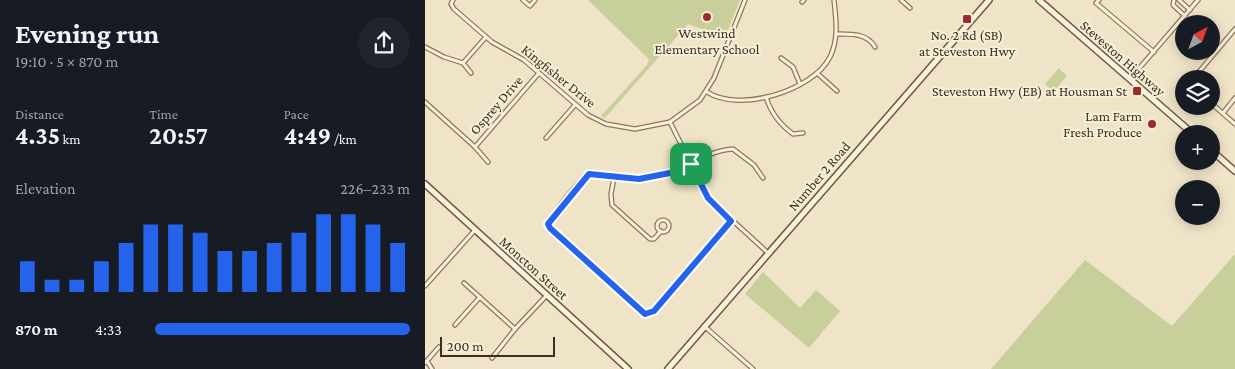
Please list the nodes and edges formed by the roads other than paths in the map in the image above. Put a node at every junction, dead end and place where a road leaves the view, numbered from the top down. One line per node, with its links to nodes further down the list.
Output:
1 (523, 0): 2 (street)
2 (535, 0)
3 (745, 0): 33 (street, Kingfisher Drive)
4 (834, 0): 19 (street)
5 (901, 0): 13 (street)
6 (989, 0): 56 (street, Number 2 Road)
7 (1039, 0): 30 (street, Steveston Highway)
8 (1174, 0): 15 (street)
9 (1179, 0): 14 (street)
10 (1198, 0): 14 (street)
11 (1096, 1): 23 (street)
12 (452, 2): 20 (street, Kingfisher Drive)
13 (910, 8)
14 (1190, 10): 16 (street)
15 (1184, 15)
16 (1186, 15)
17 (1175, 28): 23 (street)
18 (1235, 28): 26 (street)
19 (837, 34): 22 (street); 29 (street)
20 (486, 37): 25 (street); 28 (street, Kingfisher Drive)
21 (425, 47): 25 (street)
22 (875, 47)
23 (1154, 52): 30 (street)
24 (781, 58): 31 (street)
25 (463, 64): 27 (street)
26 (1200, 70)
27 (471, 73)
28 (539, 73): 37 (street, Kingfisher Drive); 45 (street, Osprey Drive)
29 (818, 74): 31 (street); 32 (street)
30 (1130, 80): 42 (street, Steveston Highway)
31 (800, 84): 34 (street)
32 (837, 91)
33 (707, 92): 34 (street); 40 (street, Kingfisher Drive)
34 (766, 97): 43 (street)
35 (1235, 98): 39 (street)
36 (425, 102): 45 (street, Osprey Drive)
37 (575, 105): 40 (street, Kingfisher Drive); 44 (street)
38 (1220, 110): 39 (street)
39 (1223, 113): 41 (street)
40 (670, 122): 48 (street)
41 (1235, 124)
42 (1182, 125)
43 (803, 133)
44 (547, 138)
45 (475, 146): 47 (street)
46 (1220, 158): 49 (street)
47 (488, 162)
48 (691, 164): 50 (street); 51 (street); 53 (street)
49 (1235, 171)
50 (614, 178): 53 (street); 55 (street)
51 (763, 178)
52 (425, 184): 54 (street, Moncton Street)
53 (731, 221): 56 (street)
54 (475, 230): 58 (street); 59 (street, Moncton Street)
55 (661, 231)
56 (767, 252): 62 (street, Number 2 Road)
57 (464, 283): 60 (street)
58 (425, 286)
59 (547, 295): 63 (street); 68 (street, Moncton Street)
60 (480, 297): 61 (street); 63 (street)
61 (455, 325)
62 (704, 326): 69 (street, Number 2 Road); 70 (street)
63 (515, 328): 65 (street)
64 (439, 347): 66 (street)
65 (492, 358)
66 (426, 362): 67 (street)
67 (432, 369)
68 (628, 369)
69 (668, 369)
70 (753, 369)

